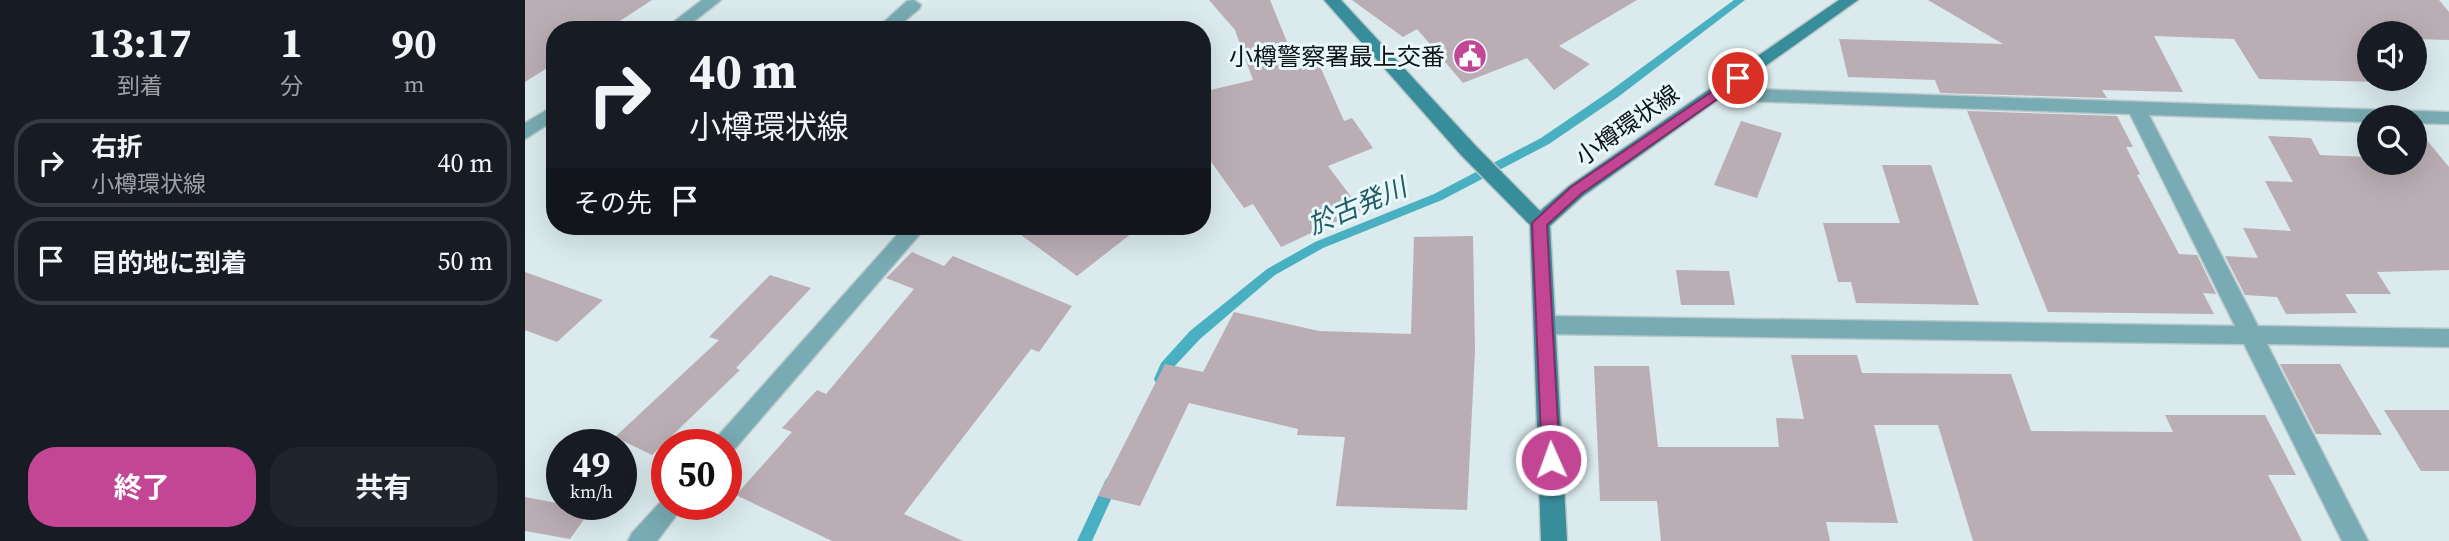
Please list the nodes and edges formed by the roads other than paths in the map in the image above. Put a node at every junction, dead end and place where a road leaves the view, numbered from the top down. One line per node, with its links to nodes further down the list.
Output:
1 (713, 0): 5 (street)
2 (1332, 0): 12 (main road)
3 (1850, 0): 7 (main road, 小樽環状線)
4 (913, 5): 6 (street)
5 (684, 21)
6 (894, 21)
7 (1716, 94): 8 (street); 12 (main road, 小樽環状線)
8 (2135, 106): 10 (street); 15 (street)
9 (546, 117): 11 (street)
10 (2449, 118)
11 (525, 132)
12 (1540, 223): 14 (main road)
13 (909, 235): 17 (street)
14 (1546, 325): 15 (street); 20 (main road)
15 (2249, 335): 16 (street); 21 (street)
16 (2449, 338)
17 (739, 429)
18 (659, 520): 19 (street)
19 (641, 541)
20 (1554, 541)
21 (2355, 541)

